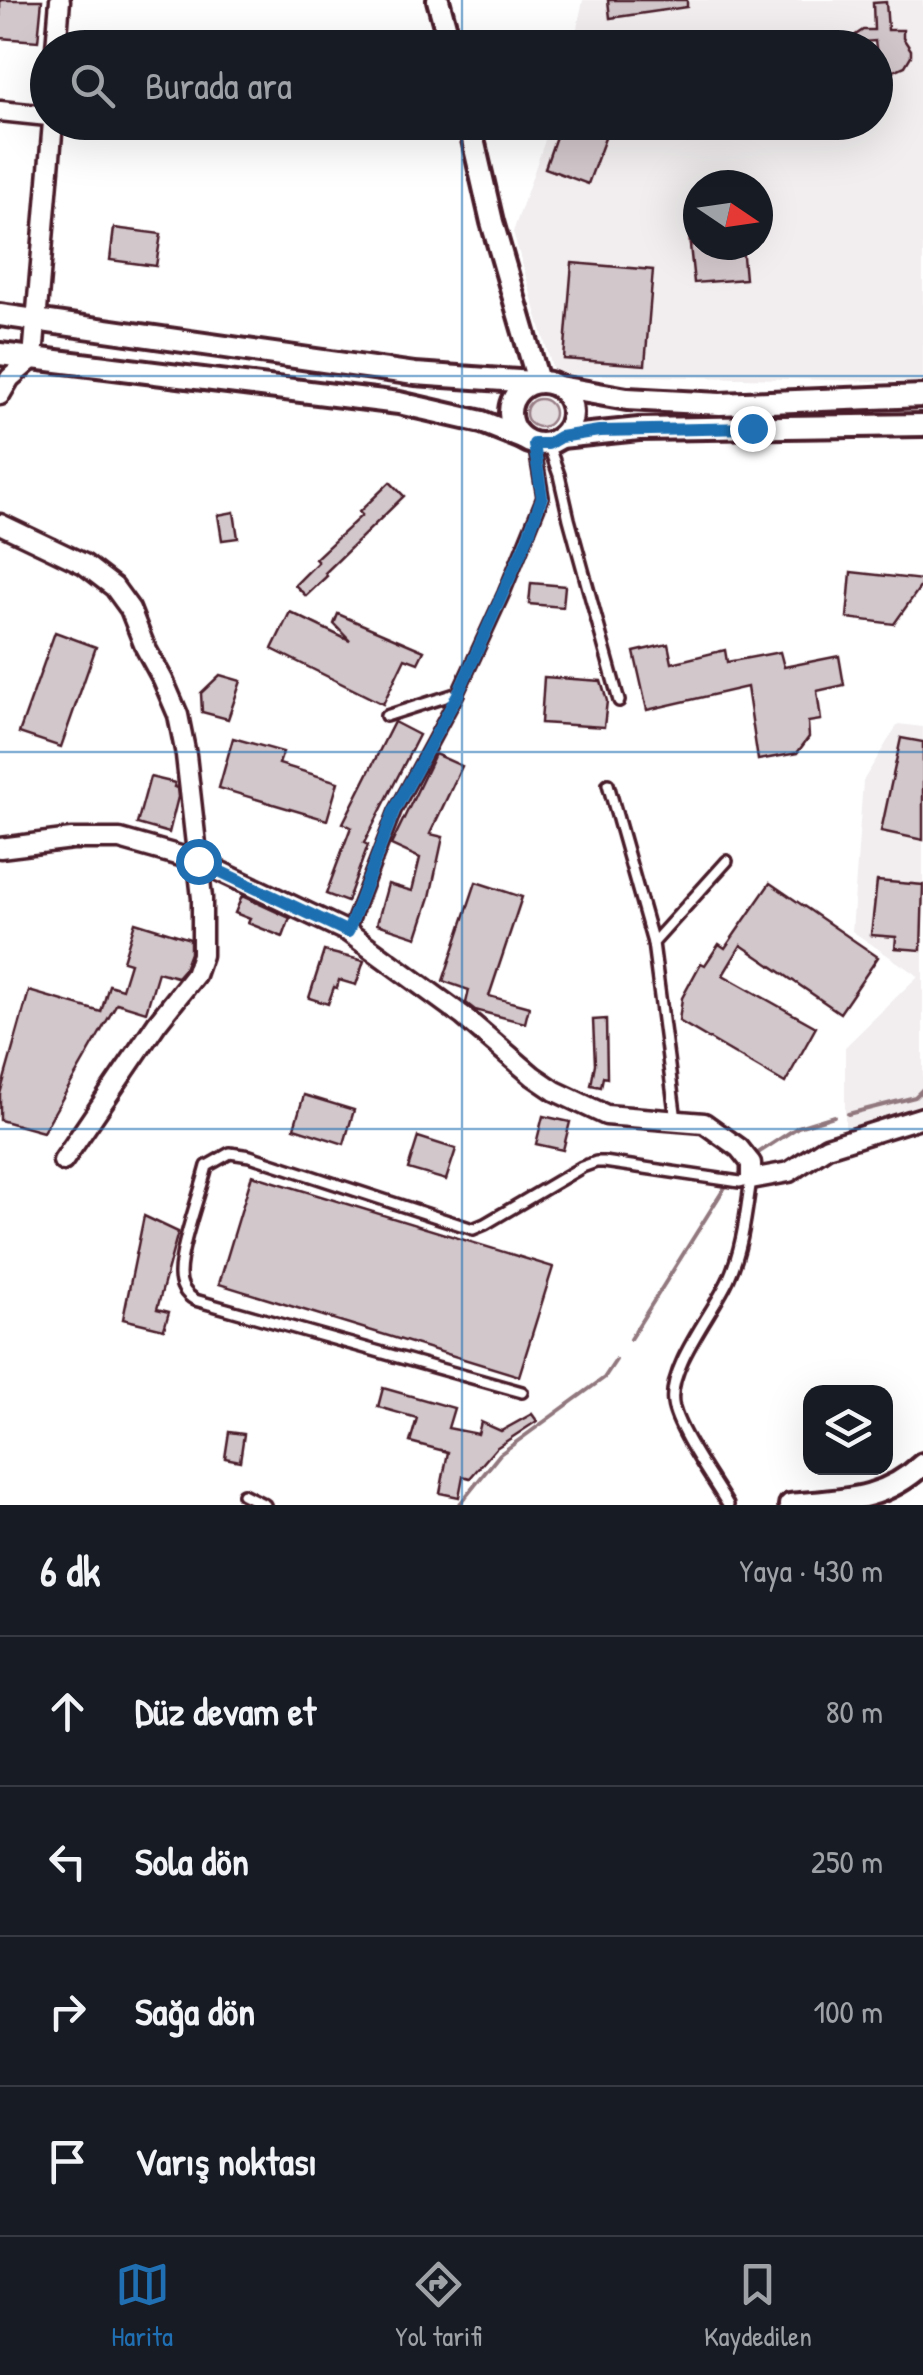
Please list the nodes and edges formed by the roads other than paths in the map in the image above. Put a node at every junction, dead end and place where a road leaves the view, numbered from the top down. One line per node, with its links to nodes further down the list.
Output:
1 (60, 0): 3 (street)
2 (438, 0): 4 (street)
3 (58, 30)
4 (446, 30)
5 (0, 111): 6 (street)
6 (30, 114)
7 (52, 140): 10 (street)
8 (473, 140): 13 (street)
9 (0, 315): 10 (street)
10 (37, 320): 12 (street); 13 (street)
11 (0, 354): 12 (street)
12 (34, 358): 15 (street); 18 (street)
13 (535, 382): 14 (street); 18 (street)
14 (560, 387): 16 (street); 18 (street)
15 (0, 395)
16 (923, 396)
17 (923, 425): 18 (street)
18 (541, 441): 20 (lane); 21 (lane)
19 (0, 524): 25 (street)
20 (458, 694): 22 (lane); 27 (lane)
21 (619, 701)
22 (386, 716)
23 (608, 784): 28 (lane)
24 (0, 848): 25 (street)
25 (198, 861): 27 (street); 31 (street)
26 (726, 861): 28 (lane)
27 (348, 932): 30 (street)
28 (653, 942): 30 (lane)
29 (923, 1117): 32 (street)
30 (676, 1120): 32 (street)
31 (63, 1161)
32 (751, 1179): 33 (lane); 37 (lane)
33 (522, 1392)
34 (923, 1464): 38 (street)
35 (243, 1494): 36 (lane)
36 (265, 1505)
37 (728, 1505)
38 (790, 1505)

